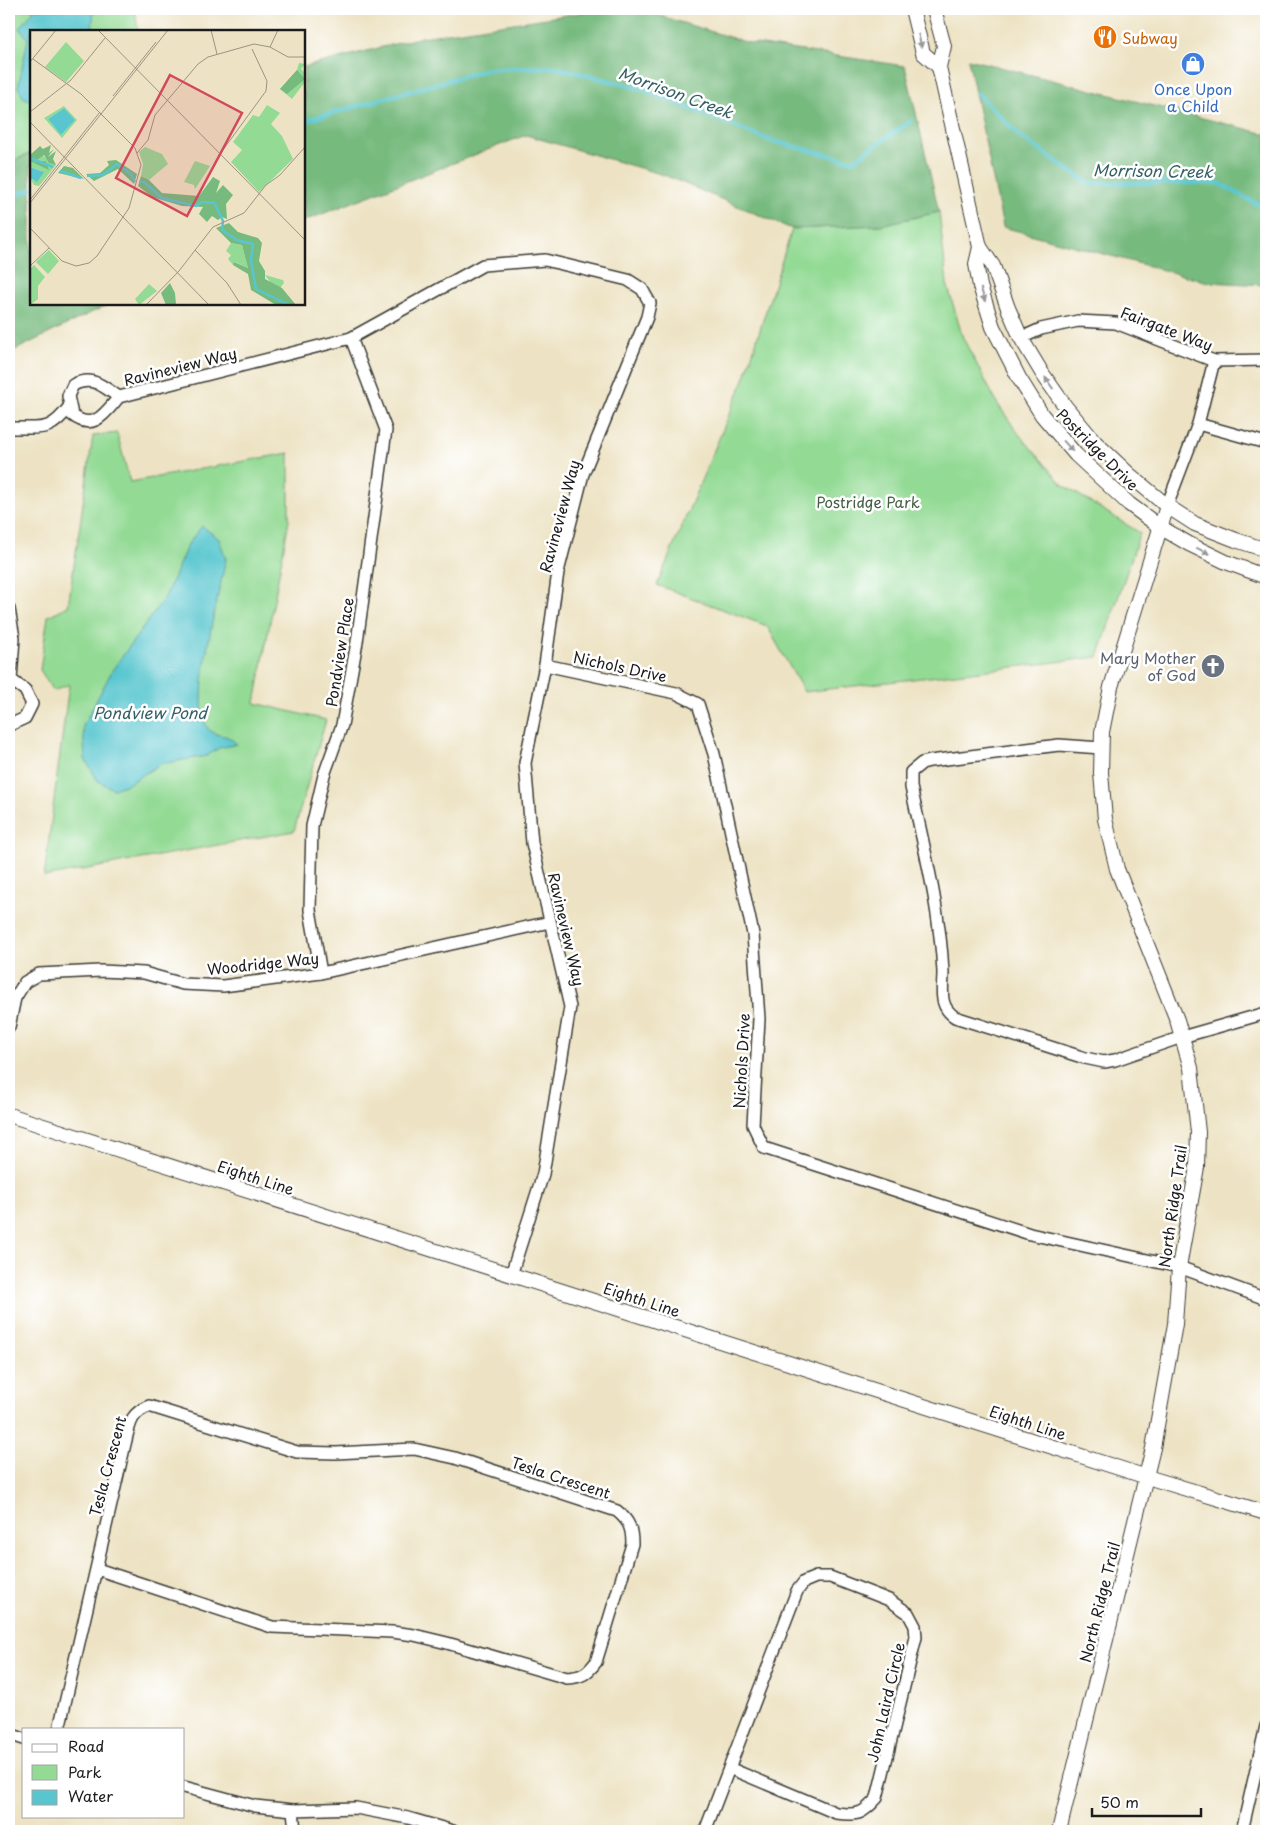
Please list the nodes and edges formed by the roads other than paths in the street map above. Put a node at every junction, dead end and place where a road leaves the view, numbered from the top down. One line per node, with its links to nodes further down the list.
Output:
1 (912, 9): 3 (street, one-way to 3)
2 (934, 9): 3 (street, Postridge Drive)
3 (939, 67): 4 (street, Postridge Drive)
4 (980, 247): 6 (street, Postridge Drive); 15 (street, Postridge Drive, one-way to 15)
5 (351, 338): 9 (street, Ravineview Way); 19 (street, Ravineview Way); 24 (street, Pondview Place)
6 (1021, 338): 8 (street, Fairgate Way); 14 (street, Postridge Drive, one-way to 6)
7 (1266, 360): 8 (street)
8 (1214, 361): 11 (street, Fairgate Way)
9 (119, 397): 10 (street, Ravineview Way); 10 (street, Ravineview Way)
10 (69, 407): 12 (street)
11 (1198, 424): 13 (street); 14 (street, Fairgate Way)
12 (9, 428)
13 (1266, 443)
14 (1167, 506): 15 (street, North Ridge Trail); 16 (street, Postridge Drive)
15 (1160, 528): 17 (street, Postridge Drive, one-way to 17); 22 (street, North Ridge Trail)
16 (1266, 550)
17 (1266, 577)
18 (9, 609): 20 (street)
19 (545, 665): 23 (street, Ravineview Way); 29 (street, Nichols Drive)
20 (10, 681): 21 (street)
21 (9, 723)
22 (1101, 748): 27 (street, North Ridge Trail); 27 (street)
23 (550, 922): 24 (street, Woodridge Way); 30 (street, Ravineview Way)
24 (321, 973): 26 (street, Woodridge Way)
25 (1266, 1013): 27 (street)
26 (9, 1027)
27 (1182, 1037): 29 (street, North Ridge Trail)
28 (9, 1115): 30 (street, Eighth Line)
29 (1179, 1267): 31 (street, Nichols Drive); 32 (street, North Ridge Trail)
30 (511, 1275): 32 (street, Eighth Line)
31 (1266, 1299)
32 (1147, 1477): 33 (street, Eighth Line); 45 (street, North Ridge Trail)
33 (1266, 1513)
34 (97, 1568): 34 (street, Tesla Crescent); 36 (street, Tesla Crescent)
35 (1266, 1726): 46 (street)
36 (59, 1728)
37 (9, 1734): 38 (street)
38 (22, 1738)
39 (729, 1768): 39 (street, John Laird Circle); 44 (street, John Laird Circle)
40 (185, 1787): 41 (street)
41 (293, 1810): 42 (street); 43 (street)
42 (295, 1831)
43 (453, 1831)
44 (705, 1831)
45 (1059, 1831)
46 (1242, 1831)

